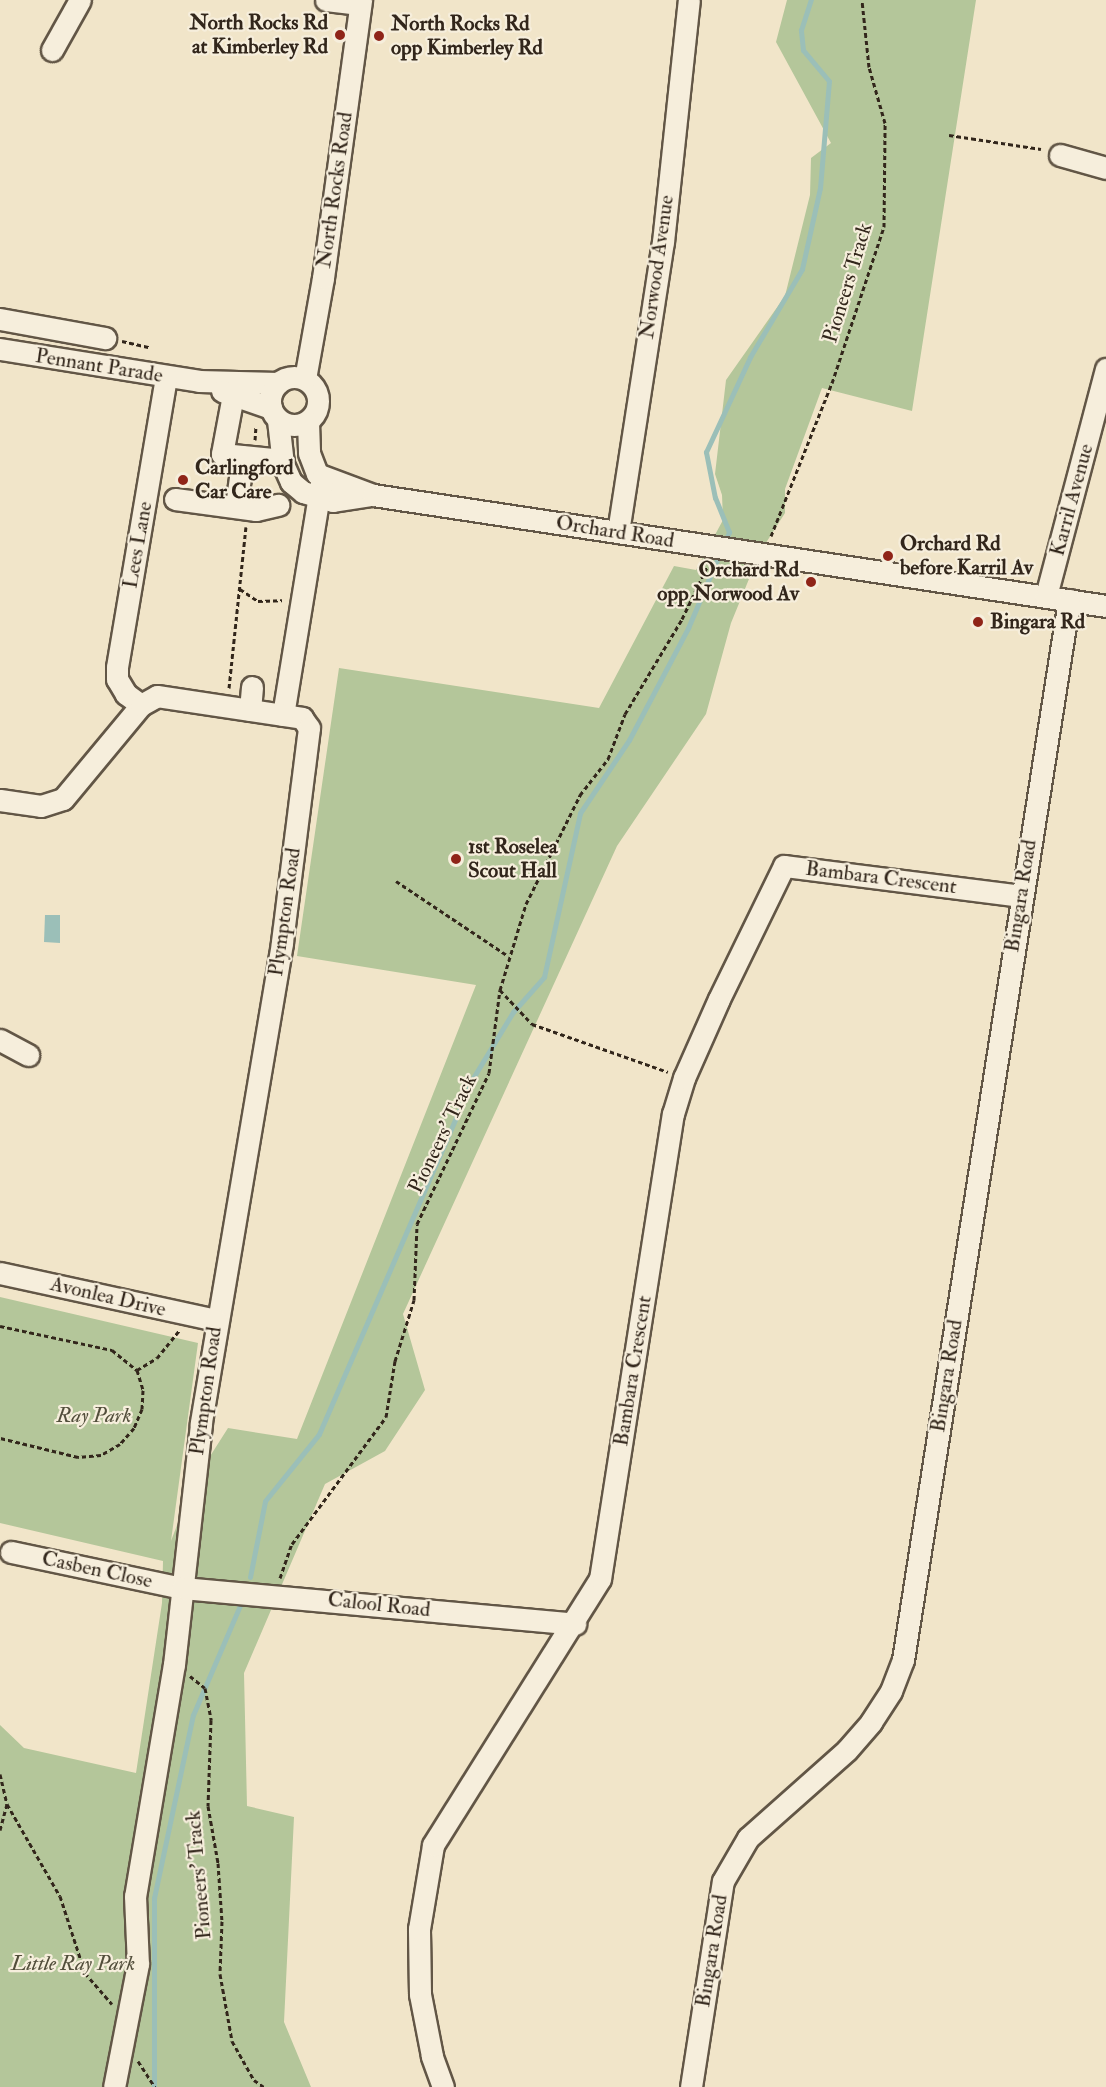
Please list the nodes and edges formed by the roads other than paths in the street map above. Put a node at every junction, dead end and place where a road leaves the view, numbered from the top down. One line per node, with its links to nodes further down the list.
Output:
1 (80, 0): 5 (street)
2 (326, 0): 4 (street)
3 (689, 0): 25 (street, Norwood Avenue)
4 (361, 2): 13 (street, North Rocks Road)
5 (52, 50)
6 (1060, 155): 7 (street)
7 (1106, 168)
8 (0, 319): 9 (street)
9 (105, 338)
10 (0, 349): 12 (street, Pennant Parade)
11 (1106, 369): 26 (street, Karril Avenue)
12 (166, 377): 14 (street, Pennant Parade); 29 (street, Lees Lane)
13 (305, 379): 15 (street); 18 (street)
14 (199, 381): 15 (street, Pennant Parade); 16 (street, Pennant Parade)
15 (278, 383): 17 (street)
16 (233, 396): 17 (street, Pennant Parade); 19 (street)
17 (274, 414): 18 (street); 20 (street)
18 (308, 422): 22 (street)
19 (248, 456): 20 (street); 24 (street)
20 (283, 460): 21 (street)
21 (291, 482): 22 (street); 24 (street)
22 (320, 487): 25 (street, Orchard Road); 30 (street)
23 (175, 499): 24 (street)
24 (242, 507)
25 (618, 532): 26 (street, Orchard Road)
26 (1046, 596): 27 (street, Orchard Road)
27 (1069, 600): 28 (street, Orchard Road); 32 (street, Bingara Road)
28 (1106, 606)
29 (141, 705): 30 (street, Plympton Road); 31 (street)
30 (284, 715): 36 (street, Plympton Road)
31 (0, 800)
32 (1021, 896): 39 (street, Bambara Crescent); 42 (street, Bingara Road)
33 (0, 1040): 34 (street)
34 (28, 1055)
35 (0, 1273): 36 (street, Avonlea Drive)
36 (216, 1320): 38 (street, Plympton Road)
37 (11, 1552): 38 (street, Casben Close)
38 (182, 1588): 39 (street, Calool Road); 40 (street, Plympton Road)
39 (575, 1624): 41 (street, Bambara Crescent)
40 (114, 2087)
41 (443, 2087)
42 (691, 2087)

